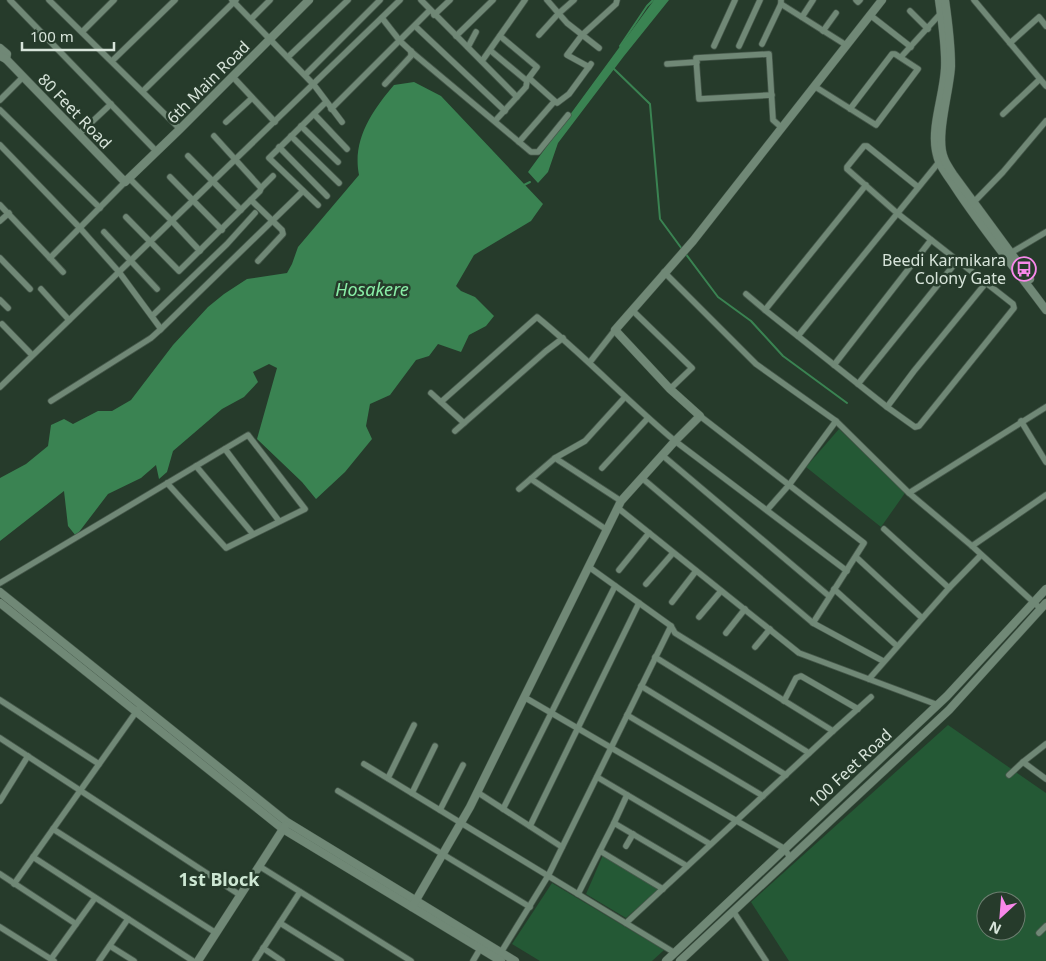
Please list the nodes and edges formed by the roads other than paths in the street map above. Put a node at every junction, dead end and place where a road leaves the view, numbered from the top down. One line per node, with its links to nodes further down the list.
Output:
1 (10, 0): 83 (street)
2 (114, 0): 41 (street)
3 (175, 0): 63 (street)
4 (270, 0): 36 (street)
5 (309, 0): 47 (street, 6th Main Road)
6 (348, 0): 61 (street)
7 (380, 0): 67 (street)
8 (400, 0): 35 (street)
9 (420, 0): 29 (street)
10 (450, 0): 29 (street)
11 (493, 0): 45 (street)
12 (525, 0): 46 (street)
13 (547, 0): 32 (street)
14 (574, 0): 32 (street)
15 (618, 0): 44 (street)
16 (735, 0): 52 (street)
17 (760, 0): 53 (street)
18 (813, 0): 34 (street)
19 (856, 0): 20 (street)
20 (860, 0)
21 (882, 0): 33 (street)
22 (939, 0): 31 (street)
23 (946, 0): 123 (street)
24 (974, 0): 49 (street)
25 (52, 1): 41 (street)
26 (234, 1): 36 (street); 76 (street)
27 (781, 2): 34 (street); 50 (street)
28 (910, 11): 39 (street)
29 (432, 13): 37 (street); 45 (street)
30 (836, 13): 40 (street)
31 (941, 13): 39 (street); 110 (street)
32 (558, 14): 43 (street); 44 (street)
33 (870, 15): 51 (street); 54 (street)
34 (802, 17): 40 (street)
35 (382, 18): 48 (street); 72 (street)
36 (250, 19): 47 (street)
37 (415, 26): 48 (street); 87 (street)
38 (1046, 26): 49 (street)
39 (928, 29): 54 (street)
40 (823, 31): 51 (street)
41 (82, 32): 63 (street)
42 (476, 32): 56 (street)
43 (539, 35)
44 (582, 35): 57 (street); 70 (street)
45 (456, 36): 56 (street)
46 (500, 36): 59 (street); 70 (street)
47 (271, 39): 61 (street); 69 (street, 6th Main Road)
48 (400, 41): 58 (street); 84 (street)
49 (1010, 43): 71 (street)
50 (762, 44)
51 (846, 45): 74 (street)
52 (714, 46)
53 (739, 46)
54 (910, 47): 62 (street)
55 (0, 48): 60 (street, 80 Feet Road)
56 (468, 48): 64 (street)
57 (599, 48)
58 (411, 51): 73 (street); 92 (street)
59 (490, 51): 64 (street); 70 (street)
60 (3, 57): 68 (street, 80 Feet Road)
61 (288, 57): 67 (street)
62 (901, 57): 85 (street); 85 (street)
63 (112, 61): 76 (street)
64 (482, 61): 78 (street)
65 (696, 62): 66 (street); 77 (street); 77 (street)
66 (666, 64)
67 (305, 75): 72 (street)
68 (23, 77): 80 (street); 99 (street, 80 Feet Road)
69 (233, 77): 79 (street); 98 (street, 6th Main Road)
70 (528, 79): 78 (street)
71 (1040, 79): 75 (street); 89 (street)
72 (314, 84): 81 (street); 94 (street)
73 (386, 84)
74 (814, 86): 85 (street); 97 (street)
75 (1046, 86)
76 (143, 91): 98 (street)
77 (772, 96): 97 (street)
78 (517, 97): 87 (street)
79 (252, 98): 93 (street); 94 (street)
80 (0, 100)
81 (326, 102): 84 (street); 88 (street)
82 (553, 103): 102 (street)
83 (111, 104): 99 (street); 106 (street)
84 (331, 109): 95 (street)
85 (850, 109)
86 (0, 110): 126 (street)
87 (505, 111): 92 (street)
88 (314, 114): 96 (street); 105 (street)
89 (1003, 114)
90 (568, 116): 102 (street)
91 (1046, 120): 123 (street)
92 (495, 121): 102 (street)
93 (226, 122)
94 (275, 122): 108 (street)
95 (342, 122)
96 (301, 126): 101 (street); 109 (street)
97 (781, 127): 150 (street)
98 (180, 129): 106 (street, 6th Main Road)
99 (79, 134): 113 (street, 80 Feet Road)
100 (214, 136): 108 (street)
101 (291, 136): 104 (street); 115 (street)
102 (519, 142)
103 (0, 146): 135 (street)
104 (279, 147): 119 (street); 120 (street)
105 (347, 149)
106 (157, 152): 113 (street, 6th Main Road)
107 (188, 156): 114 (street)
108 (235, 160): 114 (street); 118 (street)
109 (338, 162)
110 (938, 162): 117 (street); 142 (street)
111 (274, 176): 118 (street)
112 (170, 177): 121 (street)
113 (127, 180): 126 (street); 133 (street)
114 (213, 182): 121 (street); 127 (street)
115 (339, 183)
116 (866, 185): 117 (street); 129 (street); 160 (street)
117 (918, 187): 129 (street)
118 (261, 188): 122 (street)
119 (303, 191): 125 (street); 134 (street)
120 (327, 196)
121 (194, 200): 133 (street); 136 (street)
122 (251, 200): 127 (street); 134 (street)
123 (974, 202): 142 (street)
124 (0, 205): 130 (street)
125 (318, 205)
126 (100, 208): 135 (street)
127 (241, 210): 136 (street)
128 (254, 213): 162 (street)
129 (897, 213): 139 (street); 167 (street)
130 (9, 214): 132 (street); 144 (street)
131 (126, 217): 140 (street)
132 (0, 221)
133 (172, 221): 140 (street); 141 (street)
134 (272, 222): 146 (street); 165 (street)
135 (80, 228): 144 (street); 149 (street)
136 (222, 230): 141 (street)
137 (104, 232): 145 (street)
138 (1046, 232): 142 (street)
139 (931, 240): 147 (street); 171 (street)
140 (151, 242): 141 (street); 145 (street)
141 (200, 251)
142 (1008, 255): 157 (street); 161 (street)
143 (0, 258): 152 (street)
144 (50, 258): 148 (street)
145 (131, 260): 149 (street); 154 (street)
146 (258, 261)
147 (957, 261): 151 (street); 173 (street)
148 (63, 272)
149 (119, 272): 162 (street); 163 (street)
150 (664, 272): 159 (street); 183 (street)
151 (985, 284): 180 (street); 180 (street)
152 (30, 289)
153 (41, 289): 163 (street)
154 (158, 289)
155 (746, 294): 160 (street)
156 (0, 300): 158 (street)
157 (1046, 301)
158 (8, 308)
159 (632, 310): 166 (street); 174 (street)
160 (765, 310): 167 (street)
161 (1046, 310)
162 (152, 316): 165 (street)
163 (69, 320): 169 (street)
164 (2, 324): 169 (street)
165 (160, 330): 177 (street)
166 (615, 330): 170 (street); 174 (street)
167 (798, 336): 171 (street)
168 (563, 338): 170 (street); 178 (street); 185 (street)
169 (32, 355): 172 (street)
170 (590, 362): 176 (street)
171 (834, 365): 173 (street)
172 (1, 384)
173 (858, 384): 180 (street)
174 (670, 389): 181 (street)
175 (431, 393): 178 (street)
176 (624, 397): 182 (street); 190 (street)
177 (51, 401)
178 (441, 402): 185 (street)
179 (1046, 406): 184 (street)
180 (887, 407)
181 (700, 416): 187 (street); 197 (street)
182 (648, 418): 187 (street); 193 (street)
183 (836, 421): 197 (street); 199 (street)
184 (1021, 421): 191 (street); 199 (street)
185 (464, 424): 186 (street)
186 (455, 431)
187 (675, 441): 189 (street); 202 (street)
188 (225, 449): 192 (street); 203 (street); 203 (street)
189 (662, 455): 194 (street); 224 (street)
190 (556, 458): 195 (street); 201 (street)
191 (1046, 462)
192 (196, 466): 196 (street); 207 (street)
193 (602, 468)
194 (642, 478): 201 (street); 233 (street)
195 (531, 479): 198 (street); 205 (street)
196 (167, 484): 207 (street); 216 (street)
197 (789, 485): 202 (street); 211 (street)
198 (520, 490)
199 (909, 493): 208 (street)
200 (1046, 495): 208 (street)
201 (620, 504): 205 (street); 206 (street)
202 (767, 510): 215 (street)
203 (279, 521): 207 (street)
204 (884, 529): 219 (street)
205 (607, 530): 212 (street)
206 (649, 533): 209 (street); 213 (street)
207 (253, 534)
208 (972, 546): 210 (street)
209 (673, 553): 214 (street); 217 (street)
210 (981, 555): 219 (street); 228 (street)
211 (856, 557): 215 (street); 232 (street)
212 (589, 567): 218 (street); 243 (street)
213 (619, 570)
214 (696, 571): 222 (street); 226 (street)
215 (847, 571): 220 (street)
216 (0, 583)
217 (646, 584)
218 (615, 586): 225 (street); 251 (street)
219 (949, 588): 232 (street)
220 (834, 589): 224 (street); 237 (street)
221 (1046, 589): 228 (street, 100 Feet Road)
222 (721, 591): 230 (street); 231 (street)
223 (0, 592): 247 (street)
224 (829, 596): 233 (street)
225 (639, 602): 234 (street); 254 (street)
226 (672, 602)
227 (0, 603): 250 (street)
228 (1033, 603): 229 (street); 248 (street, 100 Feet Road)
229 (1044, 606): 294 (street, 100 Feet Road)
230 (744, 609): 235 (street); 236 (street)
231 (699, 617)
232 (922, 618): 237 (street)
233 (813, 623): 240 (street)
234 (671, 626): 239 (street); 246 (street)
235 (770, 630): 238 (street); 241 (street)
236 (726, 633)
237 (897, 646): 240 (street)
238 (755, 647)
239 (655, 657): 242 (street); 260 (street)
240 (883, 661): 241 (street)
241 (869, 679): 248 (street)
242 (641, 686): 252 (street); 266 (street)
243 (524, 697): 251 (street); 273 (street)
244 (872, 697): 249 (street)
245 (0, 700): 263 (street)
246 (784, 701): 249 (street); 255 (street)
247 (142, 705): 250 (street); 283 (street)
248 (938, 705): 290 (street, 100 Feet Road)
249 (858, 708): 255 (street)
250 (136, 712): 263 (street); 283 (street)
251 (552, 713): 254 (street); 278 (street)
252 (627, 715): 259 (street); 276 (street)
253 (414, 725): 269 (street)
254 (578, 728): 259 (street); 284 (street)
255 (832, 731): 260 (street)
256 (0, 738): 261 (street)
257 (1046, 744): 262 (street)
258 (435, 746): 274 (street)
259 (610, 747): 268 (street); 280 (street)
260 (809, 753): 266 (street)
261 (28, 756): 271 (street); 277 (street)
262 (1023, 762): 267 (street); 270 (street)
263 (99, 764): 271 (street)
264 (364, 764): 269 (street)
265 (462, 765): 279 (street)
266 (786, 774): 276 (street)
267 (1009, 775)
268 (597, 777): 275 (street); 289 (street)
269 (388, 778): 274 (street)
270 (1046, 779)
271 (80, 791): 285 (street); 303 (street)
272 (338, 791): 292 (street)
273 (477, 792): 278 (street); 281 (street)
274 (412, 793): 279 (street)
275 (627, 795): 282 (street); 287 (street)
276 (762, 796): 280 (street)
277 (0, 801)
278 (504, 809): 284 (street)
279 (440, 810): 281 (street)
280 (736, 820): 287 (street); 290 (street)
281 (460, 822): 292 (street); 298 (street)
282 (614, 823): 286 (street); 291 (street)
283 (285, 826): 295 (street); 305 (street)
284 (530, 826): 289 (street)
285 (53, 829): 293 (street); 314 (street)
286 (633, 834): 288 (street); 296 (street)
287 (710, 844): 296 (street)
288 (626, 846)
289 (562, 847): 298 (street)
290 (785, 849): 294 (street); 319 (street, 100 Feet Road)
291 (600, 851): 300 (street); 302 (street)
292 (443, 853): 305 (street); 306 (street)
293 (33, 857): 299 (street); 304 (street)
294 (790, 858): 307 (street, 100 Feet Road)
295 (259, 866): 301 (street); 303 (street)
296 (687, 866): 300 (street)
297 (0, 874): 299 (street)
298 (548, 876): 302 (street); 306 (street)
299 (14, 884): 311 (street)
300 (663, 889): 310 (street)
301 (300, 892): 309 (street); 330 (street)
302 (578, 894): 310 (street)
303 (240, 895): 314 (street)
304 (95, 898): 308 (street); 311 (street)
305 (414, 904): 318 (street); 320 (street)
306 (530, 907): 320 (street)
307 (733, 911): 322 (street); 334 (street, 100 Feet Road)
308 (128, 919): 316 (street); 325 (street)
309 (280, 923): 317 (street); 329 (street)
310 (626, 923): 319 (street)
311 (76, 924): 321 (street)
312 (1046, 926): 315 (street)
313 (0, 927): 321 (street)
314 (216, 933): 326 (street)
315 (1039, 933)
316 (110, 946): 323 (street); 324 (street)
317 (263, 948): 327 (street); 328 (street)
318 (480, 949): 320 (street); 331 (street)
319 (675, 953): 333 (street, 100 Feet Road)
320 (500, 958): 332 (street)
321 (53, 960)
322 (764, 960)
323 (100, 961)
324 (134, 961)
325 (193, 961)
326 (198, 961)
327 (255, 961)
328 (282, 961)
329 (341, 961)
330 (411, 961)
331 (473, 961)
332 (515, 961)
333 (666, 961)
334 (680, 961)

